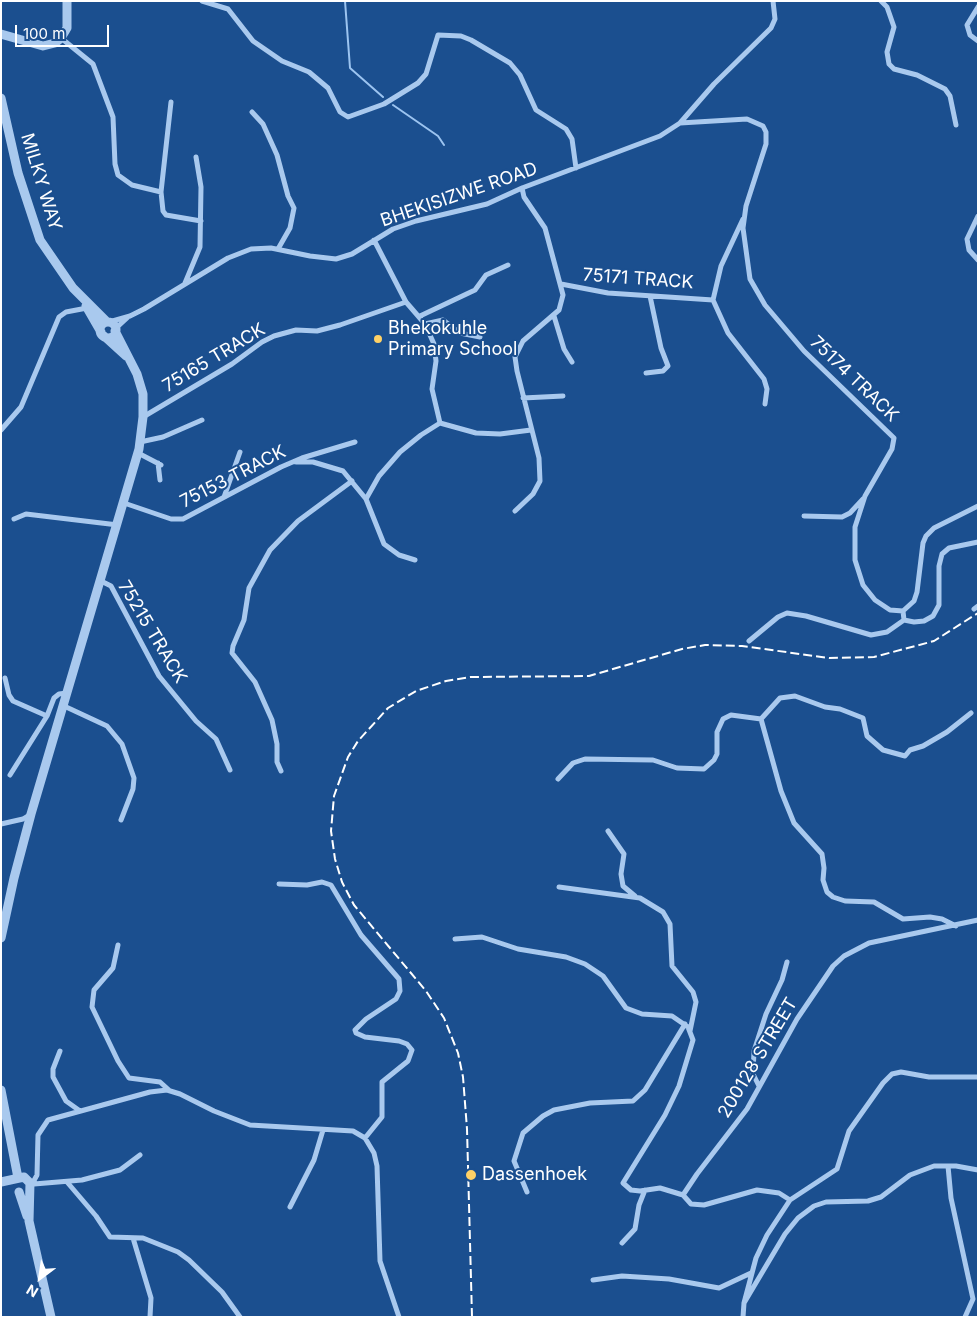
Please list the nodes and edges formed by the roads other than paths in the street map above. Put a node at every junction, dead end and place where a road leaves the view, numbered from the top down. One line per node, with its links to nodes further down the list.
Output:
1 (67, 1): 7 (street)
2 (202, 1): 15 (street)
3 (773, 1): 12 (street, BHEKISIZWE ROAD)
4 (881, 1): 13 (street)
5 (978, 7): 8 (street)
6 (1, 34): 7 (street)
7 (61, 38): 17 (street)
8 (978, 42)
9 (1, 98): 27 (street, MILKY WAY)
10 (171, 102): 17 (street)
11 (252, 112): 22 (street)
12 (680, 123): 15 (street, BHEKISIZWE ROAD); 19 (street, 75174 TRACK)
13 (956, 125)
14 (196, 157): 20 (street)
15 (576, 168): 16 (street, BHEKISIZWE ROAD)
16 (522, 188): 21 (street, BHEKISIZWE ROAD); 26 (street)
17 (161, 192): 20 (street)
18 (978, 216): 23 (street)
19 (744, 218): 29 (street); 58 (street, 75174 TRACK)
20 (201, 221): 25 (street)
21 (374, 240): 22 (street, BHEKISIZWE ROAD); 30 (street)
22 (278, 249): 25 (street, BHEKISIZWE ROAD)
23 (978, 260)
24 (508, 265): 33 (street)
25 (185, 283): 32 (street, BHEKISIZWE ROAD)
26 (561, 284): 28 (street, 75171 TRACK); 34 (street)
27 (79, 295): 31 (street, MILKY WAY); 35 (street, MILKY WAY)
28 (650, 296): 29 (street, 75171 TRACK); 42 (street)
29 (713, 300): 45 (street)
30 (406, 302): 33 (street); 46 (street, 75165 TRACK)
31 (87, 308): 38 (street, MILKY WAY); 49 (street)
32 (130, 316): 35 (street, BHEKISIZWE ROAD); 37 (street, BHEKISIZWE ROAD)
33 (420, 316): 36 (street)
34 (554, 316): 41 (street); 44 (street)
35 (108, 322): 37 (street); 38 (street)
36 (425, 324): 39 (street); 48 (street)
37 (115, 330): 38 (street); 40 (street, MILKY WAY)
38 (102, 334): 40 (street, MILKY WAY)
39 (480, 337)
40 (128, 358): 46 (street, MILKY WAY)
41 (572, 362)
42 (646, 373)
43 (563, 396): 44 (street)
44 (524, 398): 50 (street)
45 (765, 404)
46 (143, 417): 51 (street, MILKY WAY)
47 (202, 420): 51 (street)
48 (440, 423): 50 (street); 60 (street)
49 (1, 430)
50 (531, 430): 63 (street)
51 (140, 442): 54 (street, MILKY WAY)
52 (355, 442): 55 (street, 75153 TRACK)
53 (240, 452): 59 (street)
54 (138, 453): 56 (street); 61 (street, MILKY WAY)
55 (293, 462): 57 (street); 59 (street, 75153 TRACK)
56 (160, 480)
57 (352, 481): 60 (street); 80 (street)
58 (865, 496): 64 (street); 70 (street, 75174 TRACK)
59 (224, 497): 61 (street, 75153 TRACK)
60 (366, 499): 68 (street)
61 (124, 503): 66 (street, MILKY WAY)
62 (978, 506): 70 (street)
63 (515, 511)
64 (804, 516)
65 (14, 519): 66 (street)
66 (118, 524): 69 (street, MILKY WAY)
67 (978, 542): 71 (street)
68 (415, 560)
69 (101, 581): 74 (street, MILKY WAY); 79 (street, 75215 TRACK)
70 (903, 611): 71 (street)
71 (904, 620): 72 (street)
72 (749, 641)
73 (5, 678): 77 (street)
74 (68, 693): 75 (street, MILKY WAY); 77 (street)
75 (64, 706): 83 (street, MILKY WAY); 84 (street)
76 (971, 713): 78 (street)
77 (47, 716): 81 (street)
78 (761, 719): 82 (street); 91 (street)
79 (230, 770)
80 (280, 771)
81 (10, 775)
82 (558, 779)
83 (30, 814): 85 (street); 92 (street, MILKY WAY)
84 (122, 820)
85 (1, 824)
86 (608, 831): 89 (street)
87 (279, 884): 105 (street)
88 (559, 886): 89 (street)
89 (635, 897): 97 (street)
90 (978, 920): 91 (street, 200128 STREET)
91 (956, 926): 100 (street, 200128 STREET)
92 (1, 938)
93 (455, 938): 96 (street)
94 (118, 945): 102 (street)
95 (787, 962): 100 (street)
96 (685, 1024): 97 (street); 115 (street)
97 (690, 1031): 113 (street)
98 (60, 1051): 103 (street)
99 (978, 1077): 117 (street)
100 (759, 1086): 116 (street, 200128 STREET)
101 (1, 1090): 111 (street)
102 (170, 1091): 103 (street); 104 (street)
103 (80, 1111): 108 (street)
104 (323, 1130): 105 (street); 118 (street)
105 (365, 1138): 128 (street)
106 (140, 1155): 112 (street)
107 (948, 1166): 109 (street); 124 (street); 130 (street)
108 (37, 1169): 111 (street); 111 (street)
109 (978, 1170)
110 (1, 1182): 111 (street); 114 (street)
111 (26, 1182): 112 (street); 114 (street); 114 (street); 119 (street)
112 (67, 1182): 120 (street)
113 (645, 1190): 116 (street); 121 (street)
114 (18, 1192): 119 (street)
115 (527, 1192)
116 (683, 1195): 117 (street)
117 (790, 1200): 122 (street)
118 (290, 1206)
119 (29, 1221): 125 (street)
120 (133, 1238): 126 (street); 127 (street)
121 (622, 1243)
122 (751, 1273): 123 (street); 124 (street)
123 (593, 1280)
124 (744, 1303): 129 (street)
125 (51, 1317)
126 (150, 1317)
127 (240, 1317)
128 (399, 1317)
129 (742, 1317)
130 (965, 1317)

